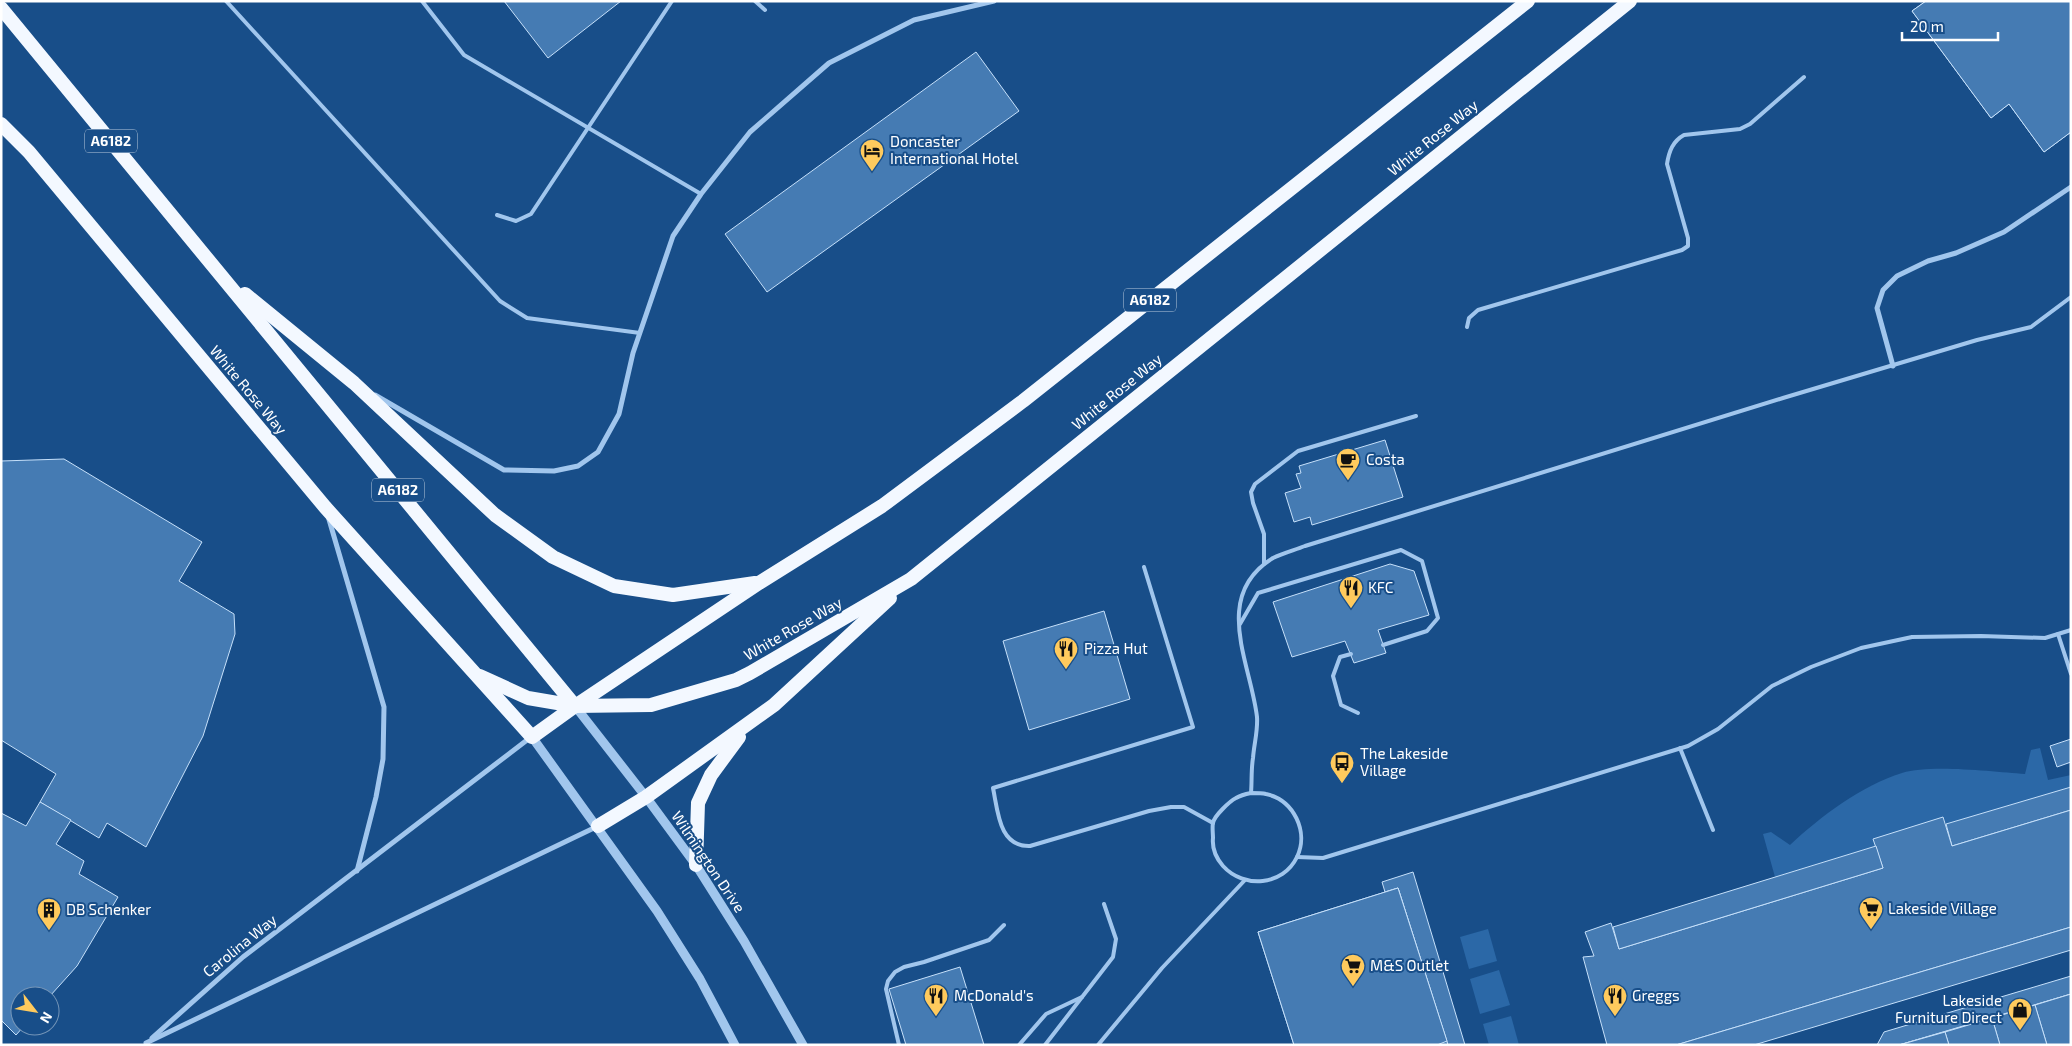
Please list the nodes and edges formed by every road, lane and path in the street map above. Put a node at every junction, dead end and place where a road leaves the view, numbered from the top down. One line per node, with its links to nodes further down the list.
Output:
1 (226, 1): 19 (lane)
2 (422, 1): 12 (lane)
3 (672, 1): 12 (lane)
4 (755, 1): 9 (lane)
5 (994, 1): 14 (street)
6 (1528, 1): 27 (highway, A6182)
7 (1630, 1): 26 (highway, White Rose Way)
8 (1, 8): 16 (highway, A6182)
9 (764, 10)
10 (1804, 78): 18 (lane)
11 (1, 124): 23 (highway, White Rose Way)
12 (588, 128): 14 (lane); 15 (lane)
13 (2071, 187): 20 (street)
14 (701, 194): 19 (street)
15 (497, 215)
16 (222, 274): 21 (highway, A6182); 35 (highway, A6182)
17 (2071, 297): 20 (lane)
18 (1467, 327)
19 (640, 333): 21 (street)
20 (1893, 366): 24 (lane)
21 (354, 383): 27 (highway, A6182)
22 (1416, 416): 24 (lane)
23 (325, 507): 33 (highway, White Rose Way); 47 (street)
24 (1264, 564): 28 (lane)
25 (1144, 567): 42 (lane)
26 (911, 579): 35 (highway, White Rose Way); 37 (highway)
27 (759, 583): 35 (highway, A6182)
28 (1238, 626): 31 (lane); 40 (lane)
29 (2071, 630): 30 (lane)
30 (2058, 634): 34 (lane); 39 (lane)
31 (1383, 645)
32 (1351, 654): 36 (lane)
33 (474, 673): 35 (highway, White Rose Way); 38 (highway, White Rose Way)
34 (2071, 674)
35 (575, 706): 38 (highway, A6182); 41 (street, Wilmington Drive)
36 (1358, 712)
37 (760, 715): 41 (highway); 46 (highway)
38 (532, 737): 43 (street); 47 (street, Carolina Way)
39 (1680, 748): 44 (lane); 45 (lane)
40 (1251, 793): 42 (lane); 45 (lane)
41 (646, 797): 43 (highway); 46 (street, Wilmington Drive)
42 (1213, 823): 48 (lane)
43 (598, 826): 52 (street); 54 (street)
44 (1713, 830)
45 (1297, 858): 48 (lane)
46 (696, 865): 55 (street, Wilmington Drive)
47 (357, 872): 52 (street, Carolina Way)
48 (1245, 880): 53 (lane)
49 (1104, 904): 51 (lane)
50 (1004, 925): 56 (lane)
51 (1084, 996): 57 (lane); 58 (lane)
52 (145, 1044)
53 (1100, 1044)
54 (735, 1045)
55 (803, 1045)
56 (899, 1045)
57 (1019, 1045)
58 (1044, 1045)

